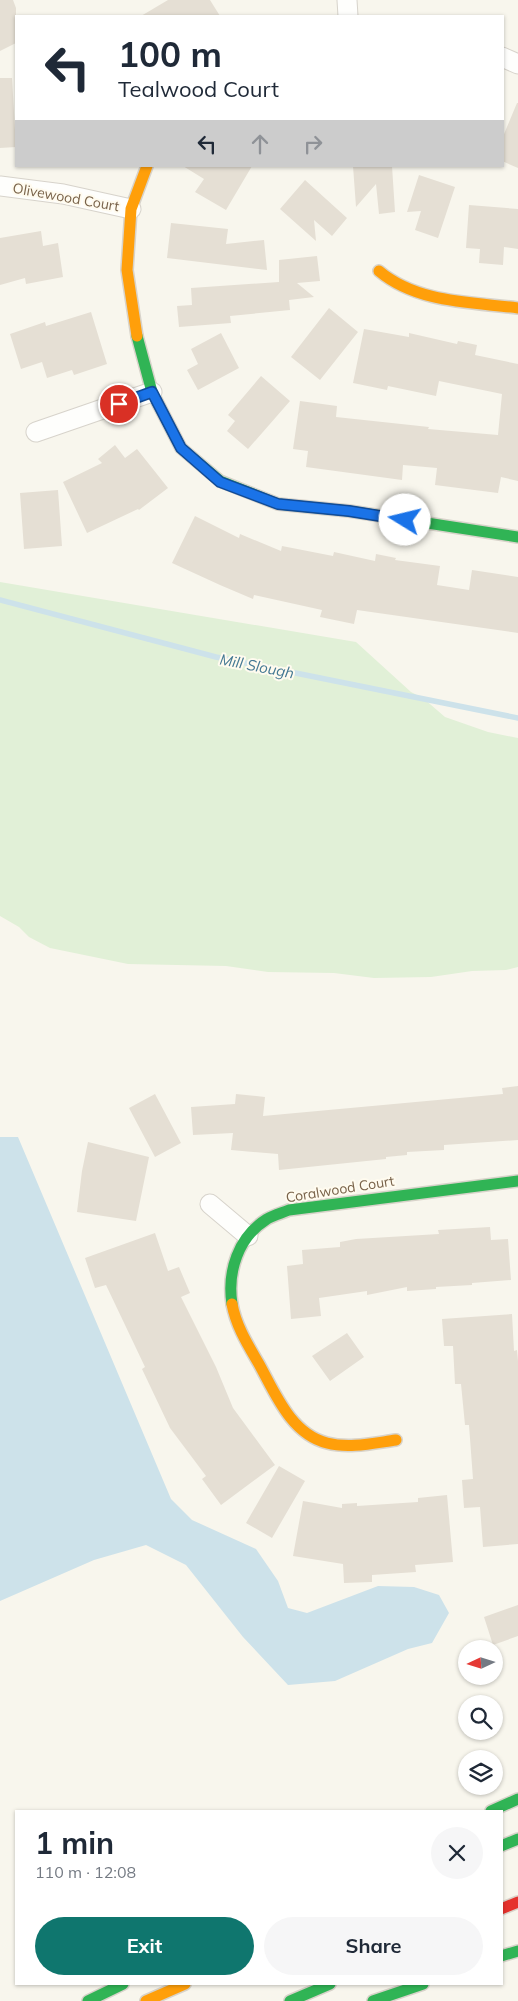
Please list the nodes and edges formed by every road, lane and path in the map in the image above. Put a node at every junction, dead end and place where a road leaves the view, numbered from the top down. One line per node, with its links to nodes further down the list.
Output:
1 (347, 0): 2 (street)
2 (348, 15)
3 (504, 58): 4 (street)
4 (518, 64)
5 (147, 167): 7 (main road)
6 (0, 186): 7 (street, Olivewood Court)
7 (131, 209): 10 (main road)
8 (379, 271): 9 (main road)
9 (518, 308)
10 (152, 392): 11 (street); 12 (main road)
11 (36, 432)
12 (518, 537)
13 (518, 1181): 15 (main road, Coralwood Court)
14 (210, 1204): 15 (street)
15 (248, 1236): 16 (main road, Coralwood Court)
16 (396, 1440)
17 (518, 1799): 18 (main road)
18 (493, 1810)
19 (518, 1839): 20 (main road)
20 (503, 1845)
21 (518, 1902): 22 (main road)
22 (503, 1908)
23 (518, 1951): 24 (main road)
24 (503, 1955)
25 (121, 1985): 29 (main road)
26 (183, 1985): 30 (main road)
27 (328, 1985): 31 (main road)
28 (420, 1985): 32 (main road)
29 (88, 2001)
30 (146, 2001)
31 (290, 2001)
32 (373, 2001)

